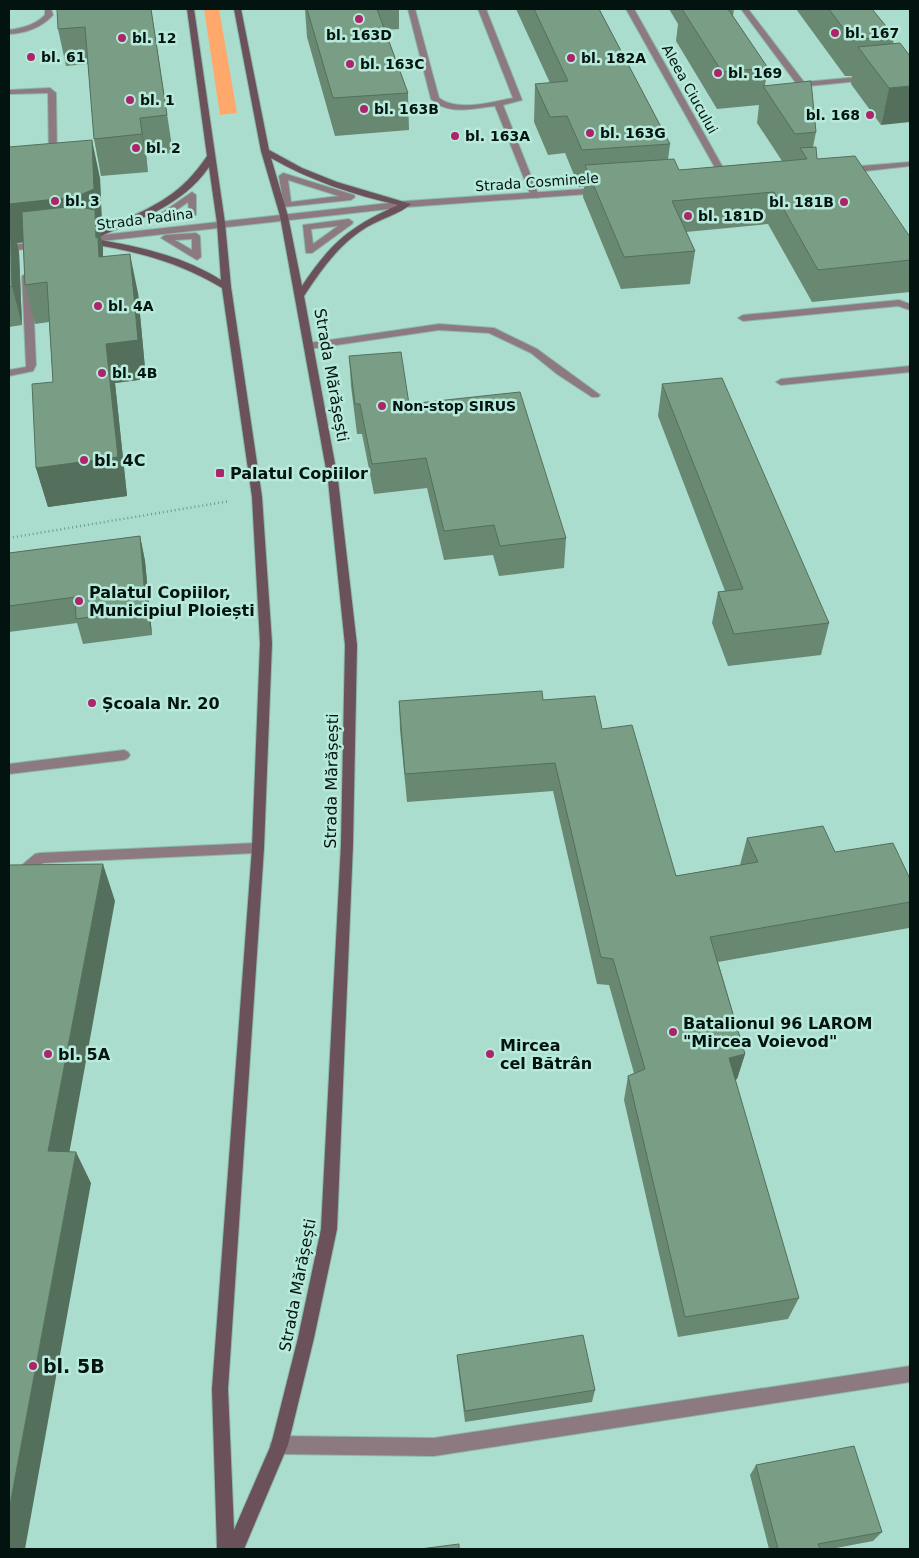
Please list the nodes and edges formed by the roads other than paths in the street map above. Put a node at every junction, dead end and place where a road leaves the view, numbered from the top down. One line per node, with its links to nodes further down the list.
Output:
1 (48, 9): 8 (street)
2 (190, 9): 13 (main road)
3 (237, 9): 12 (main road, Strada Mărășești)
4 (411, 9): 11 (street)
5 (482, 9): 11 (street)
6 (630, 9): 18 (street, Aleea Ciucului)
7 (744, 9): 9 (street)
8 (9, 32)
9 (881, 77)
10 (9, 92): 15 (street)
11 (498, 103): 21 (street)
12 (265, 151): 23 (main road); 24 (main road, Strada Mărășești)
13 (211, 157): 26 (main road); 27 (main road)
14 (910, 164): 16 (street)
15 (53, 168)
16 (843, 171)
17 (737, 181): 18 (street)
18 (728, 182): 19 (street)
19 (718, 183)
20 (612, 190): 21 (street, Strada Cosminele)
21 (534, 196): 23 (street, Strada Cosminele)
22 (351, 197): 22 (street)
23 (407, 204): 24 (street, Strada Cosminele); 33 (main road)
24 (284, 216): 26 (street, Strada Padina); 33 (main road, Strada Mărășești)
25 (349, 222): 25 (street)
26 (221, 223): 27 (street, Strada Padina); 32 (main road)
27 (84, 240): 28 (street, Strada Padina); 32 (main road)
28 (75, 241)
29 (45, 244): 31 (street)
30 (9, 248): 31 (street)
31 (26, 256): 38 (street)
32 (226, 286): 43 (main road)
33 (300, 295): 36 (main road, Strada Mărășești)
34 (910, 307): 35 (street)
35 (742, 318)
36 (309, 346): 40 (street); 46 (main road, Strada Mărășești)
37 (910, 369): 39 (street)
38 (9, 373)
39 (782, 382)
40 (595, 395)
41 (124, 755): 42 (street)
42 (9, 769)
43 (258, 848): 44 (street); 47 (main road)
44 (9, 884)
45 (910, 1374): 46 (street)
46 (279, 1445): 48 (main road, Strada Mărășești)
47 (226, 1549)
48 (235, 1549)

